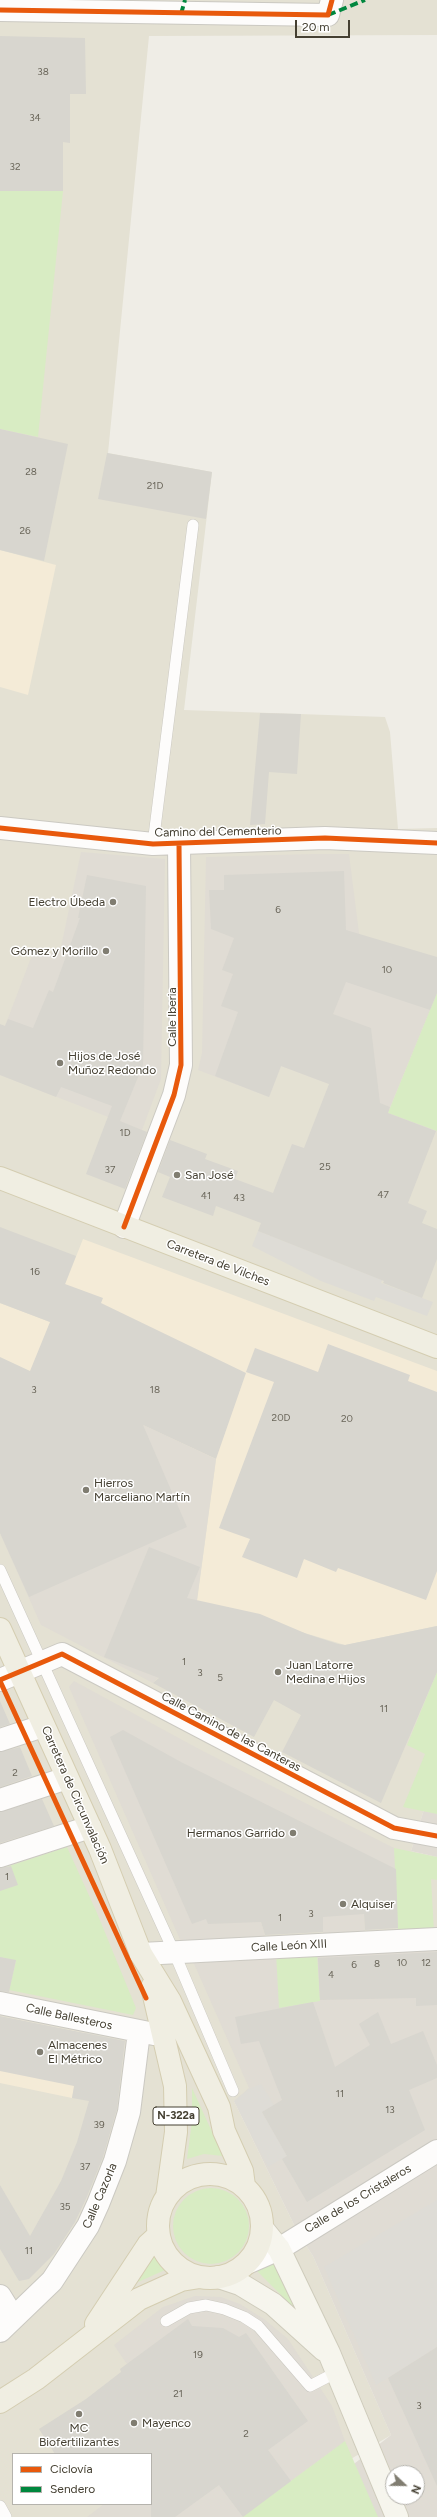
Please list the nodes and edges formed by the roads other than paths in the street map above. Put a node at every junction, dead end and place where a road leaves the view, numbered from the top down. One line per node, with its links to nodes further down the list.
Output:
1 (38, 5): 2 (street); 4 (street)
2 (183, 7): 3 (street)
3 (330, 7)
4 (0, 10)
5 (193, 526): 8 (lane, Camino del Cementerio)
6 (0, 828): 8 (street, Camino del Cementerio)
7 (437, 843): 9 (street, Camino del Cementerio)
8 (152, 844): 9 (street, Camino del Cementerio)
9 (179, 844): 11 (street, Calle Iberia)
10 (0, 1178): 11 (main road, Carretera de Vilches)
11 (124, 1227): 12 (main road, Carretera de Vilches)
12 (437, 1347)
13 (0, 1570): 15 (lane)
14 (0, 1629): 16 (main road, Carretera de Circunvalación / N-322a)
15 (40, 1663): 16 (street, Calle Camino de las Canteras); 22 (street, Calle Camino de las Canteras); 25 (lane)
16 (10, 1676): 17 (main road, Carretera de Circunvalación / N-322a)
17 (43, 1726): 18 (street); 19 (main road, Carretera de Circunvalación / N-322a)
18 (0, 1740)
19 (67, 1778): 20 (street); 21 (main road, Carretera de Circunvalación / N-322a)
20 (0, 1800)
21 (90, 1827): 23 (street); 26 (main road, Carretera de Circunvalación / N-322a)
22 (437, 1836)
23 (0, 1856)
24 (437, 1939): 25 (street, Calle León XIII)
25 (174, 1952): 26 (street, Calle León XIII); 30 (lane)
26 (144, 1958): 29 (main road, Carretera de Circunvalación / N-322a); 31 (main road, Carretera de Circunvalación / N-322a)
27 (0, 2003): 28 (street, Calle Ballesteros)
28 (139, 2032): 29 (street, Calle Ballesteros); 42 (street, Calle Cazorla)
29 (165, 2035): 31 (main road, Carretera de Circunvalación); 34 (main road, Carretera de Circunvalación / N-322a)
30 (233, 2091)
31 (224, 2131): 33 (main road, Carretera de Circunvalación / N-322a)
32 (437, 2151): 37 (street, Calle de los Cristaleros)
33 (244, 2186): 34 (main road, N-322a); 35 (main road, N-322a)
34 (167, 2197): 36 (main road, N-322a)
35 (262, 2228): 37 (street); 38 (main road, N-322a)
36 (159, 2235): 39 (main road, N-322a); 43 (main road, N-322a)
37 (279, 2248): 38 (street, Calle de los Cristaleros); 44 (street)
38 (247, 2263): 39 (main road, N-322a)
39 (209, 2277): 43 (main road, N-322a); 44 (street)
40 (0, 2296): 42 (street)
41 (166, 2321): 44 (lane)
42 (6, 2324)
43 (86, 2338): 45 (main road, N-322a)
44 (333, 2362): 48 (street)
45 (0, 2402)
46 (0, 2506): 47 (lane)
47 (6, 2517)
48 (397, 2517)

